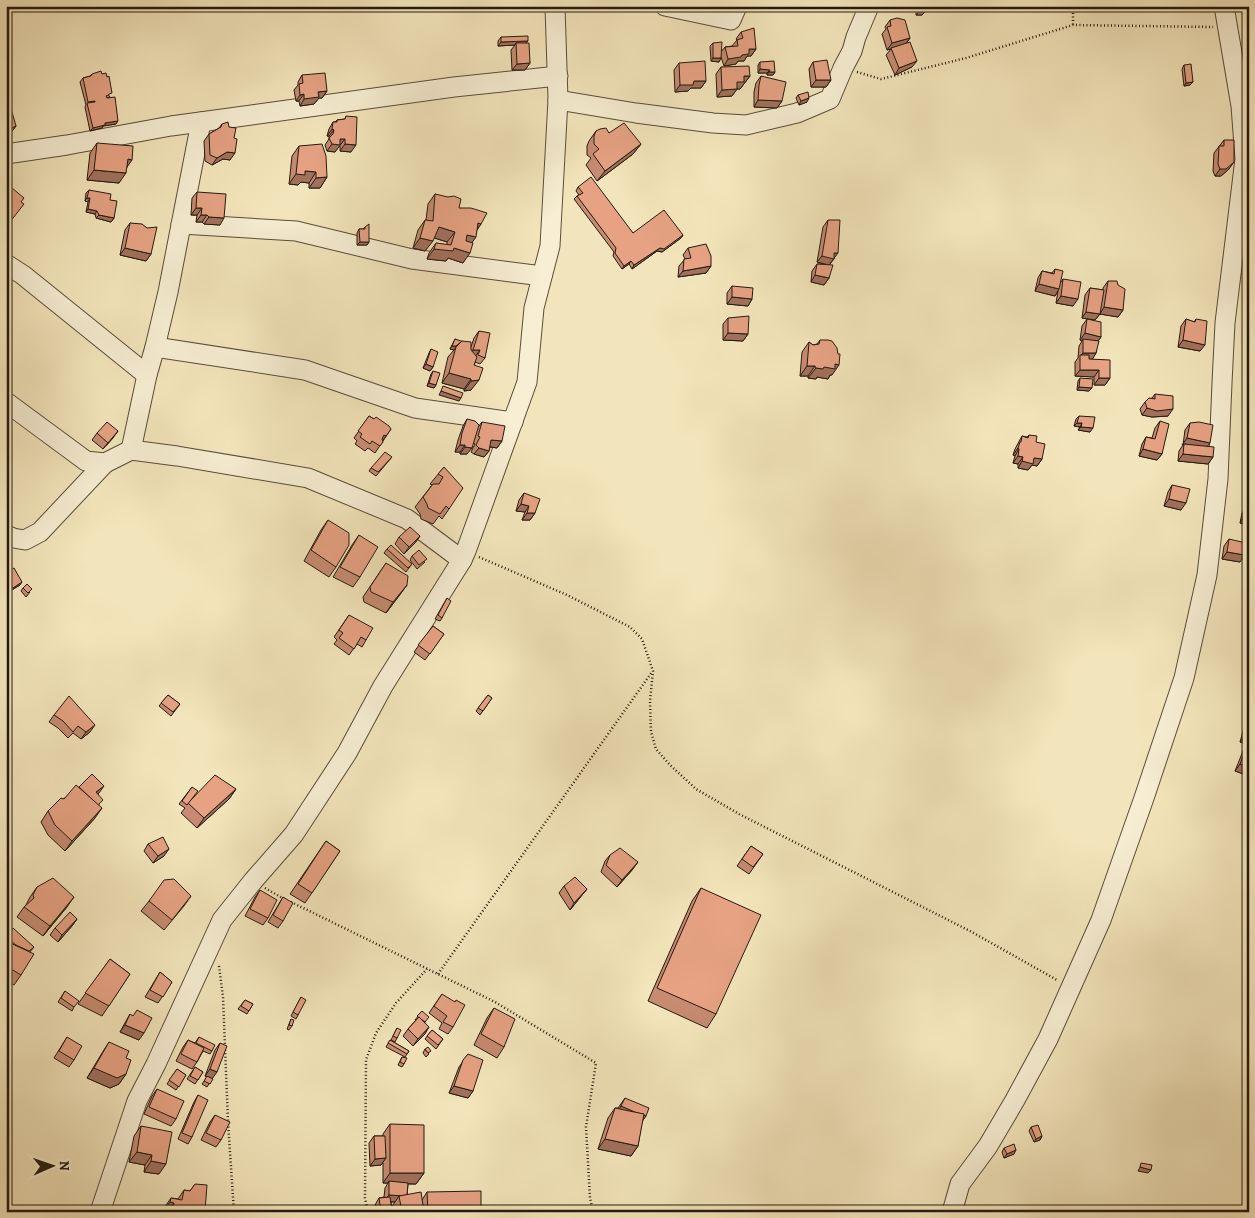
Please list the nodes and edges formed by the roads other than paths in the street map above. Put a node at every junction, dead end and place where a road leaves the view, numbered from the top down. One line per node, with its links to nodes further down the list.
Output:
1 (555, 6): 6 (street)
2 (665, 6): 3 (street)
3 (737, 6)
4 (869, 6): 7 (street)
5 (1224, 6): 22 (street)
6 (558, 76): 7 (street); 8 (street)
7 (558, 100): 12 (street)
8 (201, 122): 9 (street); 10 (street)
9 (6, 154)
10 (181, 224): 12 (street); 13 (street)
11 (6, 264): 14 (street)
12 (542, 276): 16 (street)
13 (155, 347): 14 (street); 16 (street)
14 (148, 375): 17 (street)
15 (8, 408): 18 (street)
16 (513, 422): 20 (street)
17 (131, 450): 18 (street); 20 (street)
18 (105, 463): 19 (street)
19 (6, 535)
20 (464, 556): 21 (street)
21 (100, 1212)
22 (952, 1212)

